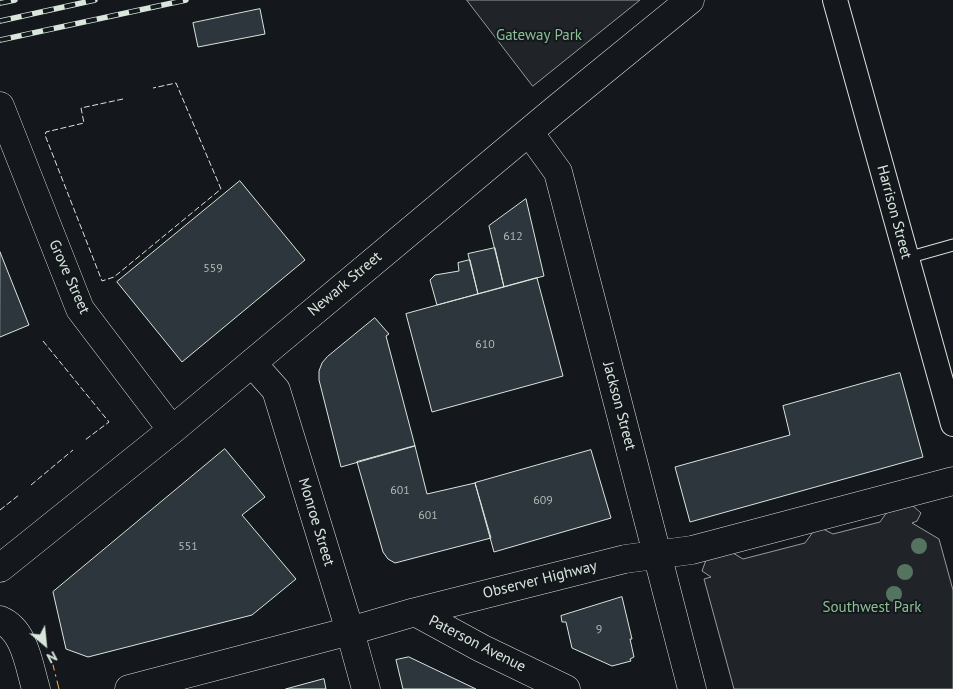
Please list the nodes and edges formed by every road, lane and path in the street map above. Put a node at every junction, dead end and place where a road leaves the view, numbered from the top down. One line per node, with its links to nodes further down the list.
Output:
1 (690, 0): 4 (main road, Newark Street)
2 (836, 0): 6 (street, Harrison Street)
3 (0, 106): 9 (main road, Grove Street)
4 (529, 132): 7 (main road, Newark Street); 11 (main road, Jackson Street)
5 (953, 245): 6 (lane)
6 (907, 258): 8 (street, Harrison Street)
7 (252, 362): 9 (main road, Newark Street); 15 (main road, Monroe Street)
8 (953, 424)
9 (172, 430): 12 (main road, Newark Street)
10 (953, 481): 11 (main road, Observer Highway)
11 (657, 555): 13 (main road, Observer Highway); 20 (main road, Jackson Street)
12 (0, 568)
13 (415, 612): 15 (main road, Observer Highway); 19 (main road, Paterson Avenue)
14 (0, 620): 16 (main road)
15 (350, 631): 17 (main road, Observer Highway); 18 (main road, Monroe Street)
16 (36, 689)
17 (129, 689)
18 (366, 689)
19 (566, 689)
20 (692, 689)

